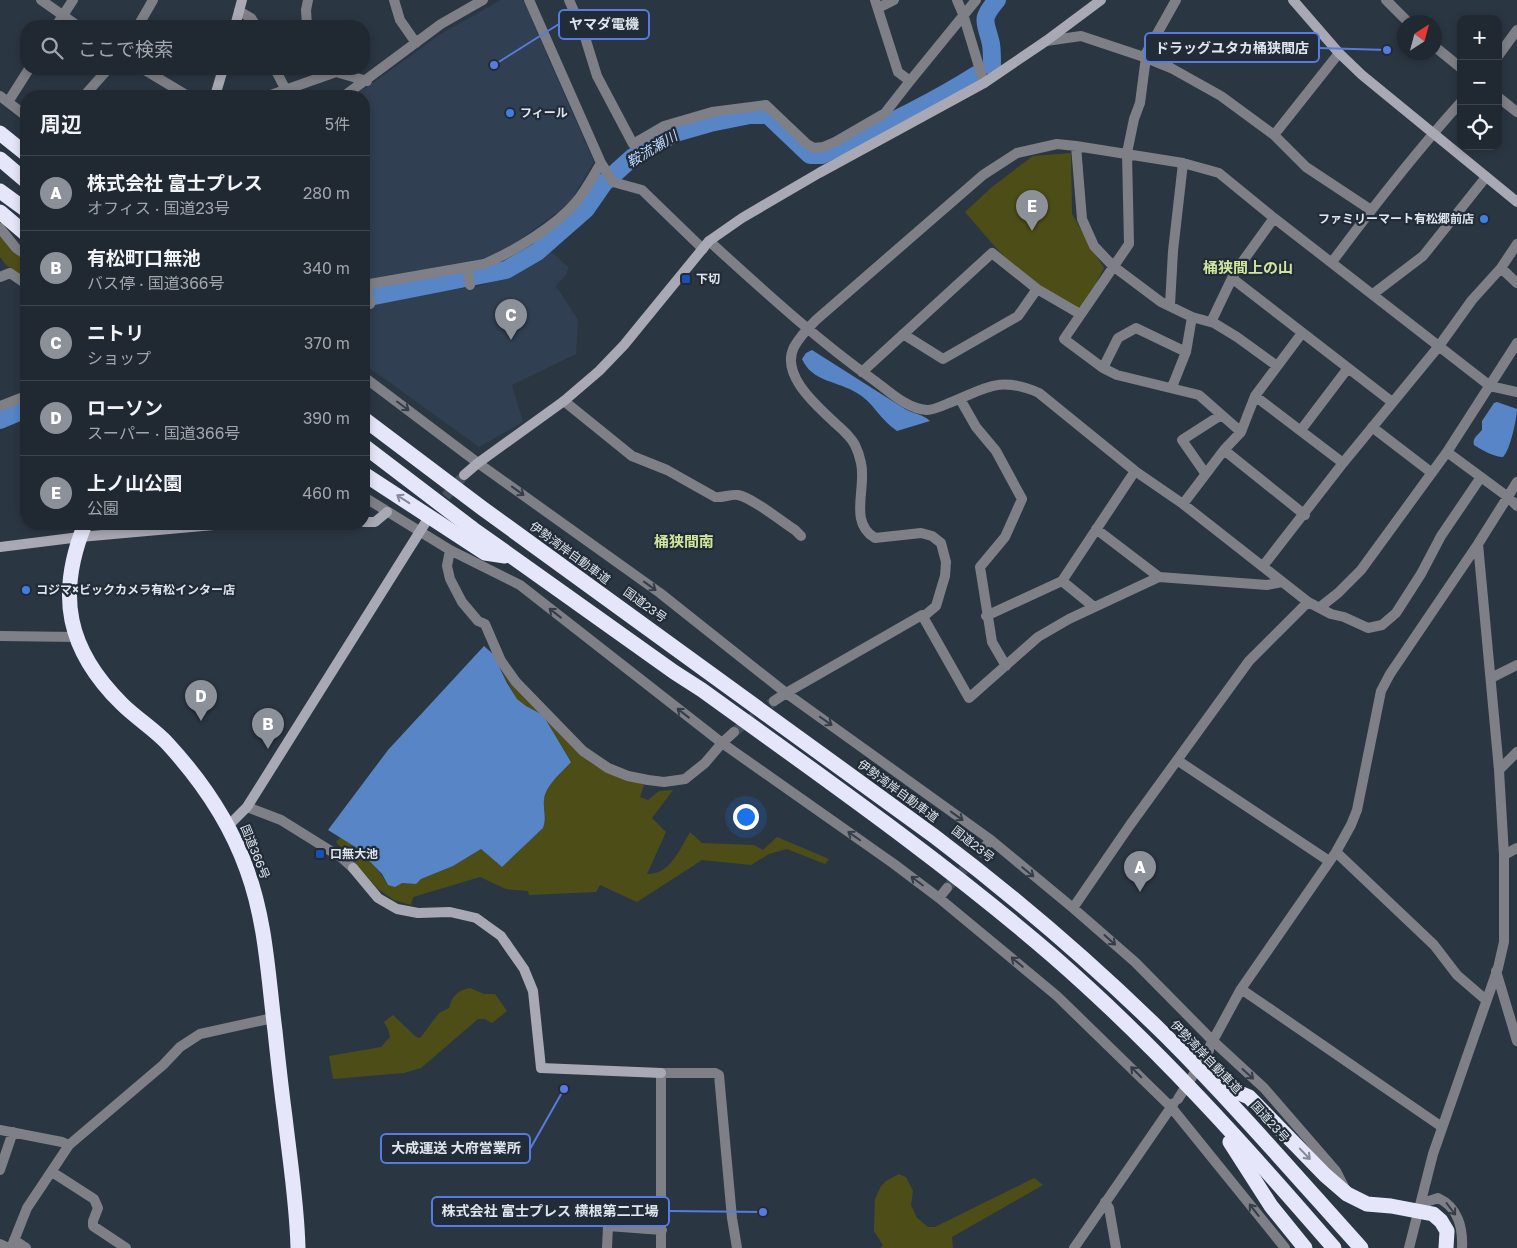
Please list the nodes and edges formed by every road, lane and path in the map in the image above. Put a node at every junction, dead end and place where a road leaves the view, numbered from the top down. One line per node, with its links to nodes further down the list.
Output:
1 (41, 0): 21 (street)
2 (73, 0): 21 (street)
3 (153, 0): 24 (street)
4 (242, 0): 18 (street)
5 (308, 0): 27 (street)
6 (394, 0): 30 (street)
7 (483, 0): 30 (street)
8 (529, 0): 66 (street)
9 (569, 0): 44 (street)
10 (894, 0): 17 (street)
11 (957, 0): 19 (street)
12 (976, 0): 19 (street)
13 (1101, 0): 29 (street)
14 (1176, 0): 34 (street)
15 (1293, 0): 32 (street)
16 (1386, 0): 20 (street)
17 (877, 4): 44 (street)
18 (239, 11): 25 (street); 26 (street)
19 (963, 14): 44 (street); 45 (street)
20 (1401, 15)
21 (63, 16): 22 (street); 23 (street)
22 (60, 20)
23 (69, 20)
24 (141, 20)
25 (237, 20)
26 (253, 20)
27 (307, 20)
28 (1517, 30): 31 (street)
29 (1046, 41): 34 (street); 45 (street)
30 (416, 43): 43 (street)
31 (1502, 51)
32 (1339, 53): 58 (street); 59 (street)
33 (1442, 53): 35 (street)
34 (1145, 57): 59 (street); 62 (street)
35 (1457, 65)
36 (24, 75): 52 (street)
37 (103, 75): 46 (street)
38 (153, 75): 47 (street)
39 (221, 75): 48 (street)
40 (279, 75): 49 (street)
41 (324, 75): 50 (street)
42 (350, 75): 43 (street)
43 (367, 80): 51 (street)
44 (910, 81)
45 (984, 83): 79 (street)
46 (89, 90)
47 (178, 90)
48 (217, 90)
49 (286, 90)
50 (293, 90)
51 (353, 90)
52 (4, 99): 55 (street)
53 (1502, 101): 56 (street)
54 (1458, 105): 58 (street)
55 (20, 111)
56 (1517, 112)
57 (0, 133): 61 (highway)
58 (1432, 134): 69 (street); 73 (street)
59 (1274, 135): 73 (street)
60 (1076, 146): 62 (street); 82 (street); 97 (street)
61 (20, 149)
62 (1127, 153): 64 (street); 82 (street)
63 (0, 159): 67 (highway, bridge)
64 (1183, 163): 75 (street); 93 (street)
65 (0, 164): 68 (highway)
66 (601, 164): 79 (street); 90 (street)
67 (20, 176)
68 (20, 177)
69 (1486, 178): 71 (street); 92 (street)
70 (0, 191): 72 (highway)
71 (1517, 202)
72 (20, 206)
73 (1371, 210): 81 (street)
74 (0, 212): 77 (highway)
75 (1274, 218): 81 (street); 86 (street)
76 (0, 228): 80 (street)
77 (20, 229)
78 (1517, 244): 83 (street)
79 (706, 245): 97 (street); 114 (street)
80 (20, 251)
81 (1332, 262): 92 (street)
82 (1113, 266): 93 (street); 94 (street)
83 (1501, 268): 88 (street); 101 (street)
84 (468, 272): 89 (street)
85 (0, 277): 87 (street)
86 (1233, 279): 96 (street); 98 (street)
87 (20, 280)
88 (1517, 283)
89 (470, 285)
90 (370, 287)
91 (1037, 289): 94 (street); 99 (street); 99 (street)
92 (1373, 294): 101 (street)
93 (1170, 305): 95 (street)
94 (1080, 314): 104 (street)
95 (1192, 317): 96 (street); 102 (street)
96 (1211, 322): 103 (street)
97 (807, 329): 106 (street); 162 (street)
98 (1302, 333): 103 (street); 105 (street)
99 (902, 334): 106 (street)
100 (1517, 342): 108 (street)
101 (1438, 346): 108 (street); 115 (street)
102 (1186, 352): 104 (street); 109 (street)
103 (1277, 366): 111 (street)
104 (1103, 368): 109 (street)
105 (1348, 368): 115 (street); 122 (street)
106 (862, 372): 113 (street)
107 (370, 382): 129 (street, one-way to 129)
108 (1490, 386): 110 (street); 127 (street)
109 (1172, 387): 118 (street)
110 (1517, 392)
111 (1255, 396): 122 (street); 123 (street)
112 (20, 398): 116 (street)
113 (960, 399): 131 (street); 161 (street)
114 (564, 401): 129 (street); 149 (street)
115 (1392, 402): 121 (street)
116 (0, 406)
117 (370, 415): 124 (highway)
118 (1221, 415): 123 (street); 132 (street)
119 (370, 422): 124 (highway, 国道23号)
120 (370, 423): 220 (highway, 伊勢湾岸自動車道, bridge)
121 (1372, 427): 130 (street); 133 (street)
122 (1301, 430): 130 (street)
123 (1241, 432): 125 (street)
124 (391, 436): 193 (highway, 国道23号)
125 (1224, 450): 132 (street); 143 (street)
126 (370, 451): 219 (highway, bridge)
127 (1447, 452): 133 (street); 135 (street)
128 (370, 459): 153 (highway)
129 (478, 463): 134 (street); 168 (street, one-way to 168)
130 (1343, 463): 143 (street)
131 (1135, 471): 140 (street); 146 (street)
132 (1205, 473): 140 (street)
133 (1432, 473): 160 (street)
134 (464, 475)
135 (1481, 477): 138 (street); 160 (street)
136 (370, 478): 153 (highway, one-way to 136)
137 (1517, 482): 138 (street)
138 (1508, 497): 141 (street); 150 (street)
139 (370, 501): 142 (street)
140 (1183, 504): 154 (street)
141 (1517, 506)
142 (387, 512): 145 (street); 148 (street)
143 (1305, 515): 154 (street)
144 (429, 517): 148 (street)
145 (370, 522)
146 (1096, 529): 155 (street); 156 (street)
147 (82, 530): 151 (street); 164 (highway, 国道366号)
148 (419, 532): 152 (street); 175 (street)
149 (801, 536)
150 (1478, 544): 167 (street); 180 (street)
151 (0, 547)
152 (450, 550): 171 (street, one-way to 152); 171 (street)
153 (505, 556): 198 (highway)
154 (1263, 566): 157 (street)
155 (1159, 578): 157 (street); 159 (street)
156 (1062, 581): 159 (street); 161 (street)
157 (1282, 582): 158 (street)
158 (1308, 602): 160 (street); 173 (street)
159 (1094, 607): 166 (street)
160 (1319, 608)
161 (986, 616): 166 (street)
162 (923, 617): 166 (street); 168 (street)
163 (0, 636): 164 (street)
164 (76, 637): 176 (highway, 国道366号)
165 (1517, 664): 167 (street)
166 (1006, 666)
167 (1490, 678): 174 (street)
168 (786, 693): 169 (street); 177 (street, one-way to 177)
169 (774, 701)
170 (734, 732): 171 (street)
171 (722, 742): 184 (street, one-way to 171)
172 (1517, 752): 174 (street)
173 (1177, 760): 182 (street); 185 (street)
174 (1499, 770): 181 (street)
175 (247, 807): 176 (street); 192 (street)
176 (228, 826): 189 (highway, 国道366号)
177 (991, 840): 179 (street); 185 (street, one-way to 185)
178 (1517, 848): 181 (street)
179 (982, 850)
180 (1336, 852): 182 (street); 188 (street)
181 (1504, 855): 186 (street)
182 (1329, 861): 187 (street)
183 (947, 888): 184 (street)
184 (939, 898): 194 (street, one-way to 184)
185 (1073, 908): 191 (street, one-way to 191)
186 (1496, 971): 188 (street); 190 (street)
187 (1241, 989): 191 (street); 195 (street)
188 (1486, 1000): 195 (street)
189 (273, 1018): 199 (street); 210 (highway, 国道366号)
190 (1517, 1041)
191 (1211, 1045): 194 (street, bridge); 202 (street, one-way to 202)
192 (661, 1072): 205 (street); 213 (street)
193 (1214, 1082): 202 (highway, one-way to 202); 221 (highway, 国道23号, bridge)
194 (1175, 1103): 203 (street); 216 (street, one-way to 194)
195 (1442, 1127): 204 (street)
196 (0, 1130): 197 (street)
197 (13, 1132): 199 (street); 200 (street)
198 (1230, 1142): 217 (highway); 218 (highway, bridge)
199 (69, 1145): 201 (street)
200 (0, 1170)
201 (52, 1172): 207 (street); 209 (street)
202 (1347, 1194): 204 (highway)
203 (1105, 1202): 214 (street); 215 (street)
204 (1417, 1210): 222 (street); 223 (highway); 224 (street, one-way to 224)
205 (662, 1230): 211 (street); 212 (street)
206 (0, 1244): 207 (street)
207 (12, 1245): 208 (street)
208 (26, 1248)
209 (126, 1248)
210 (298, 1248)
211 (607, 1248)
212 (661, 1248)
213 (737, 1248)
214 (1074, 1248)
215 (1116, 1248)
216 (1285, 1248)
217 (1305, 1248)
218 (1330, 1248)
219 (1334, 1248)
220 (1361, 1248)
221 (1368, 1248)
222 (1408, 1248)
223 (1446, 1248)
224 (1462, 1248)

